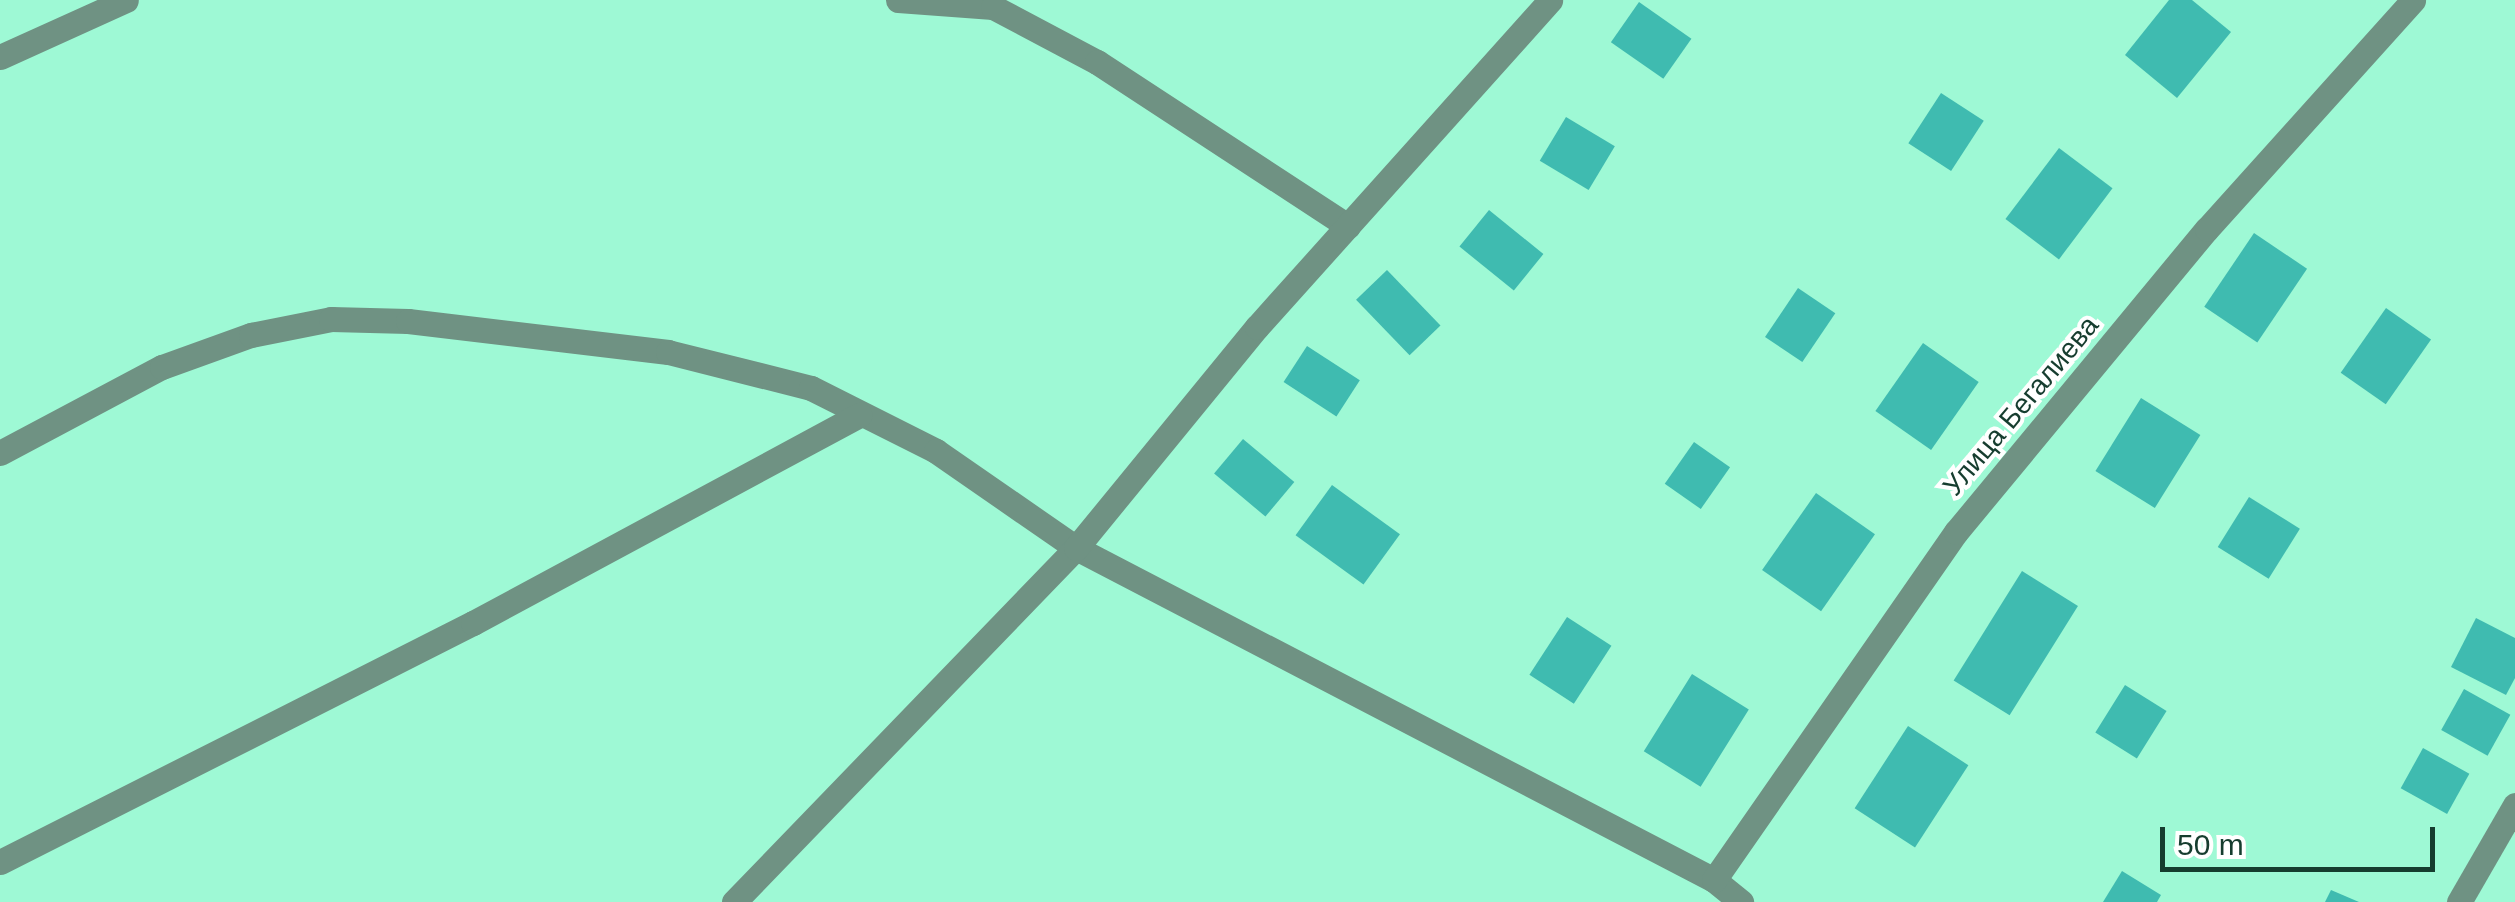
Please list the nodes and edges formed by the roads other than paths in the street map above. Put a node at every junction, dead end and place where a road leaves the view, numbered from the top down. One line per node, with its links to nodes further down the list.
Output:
1 (126, 0): 5 (street)
2 (898, 0): 6 (street)
3 (1550, 0): 6 (street)
4 (2412, 0): 12 (street, Улица Бегалиева)
5 (0, 56)
6 (1348, 226): 9 (street)
7 (860, 414): 8 (street); 9 (street); 11 (street)
8 (0, 453)
9 (1076, 548): 12 (street); 13 (street)
10 (2515, 805): 15 (street)
11 (0, 862)
12 (1714, 880): 14 (street)
13 (734, 902)
14 (1741, 902)
15 (2459, 902)

